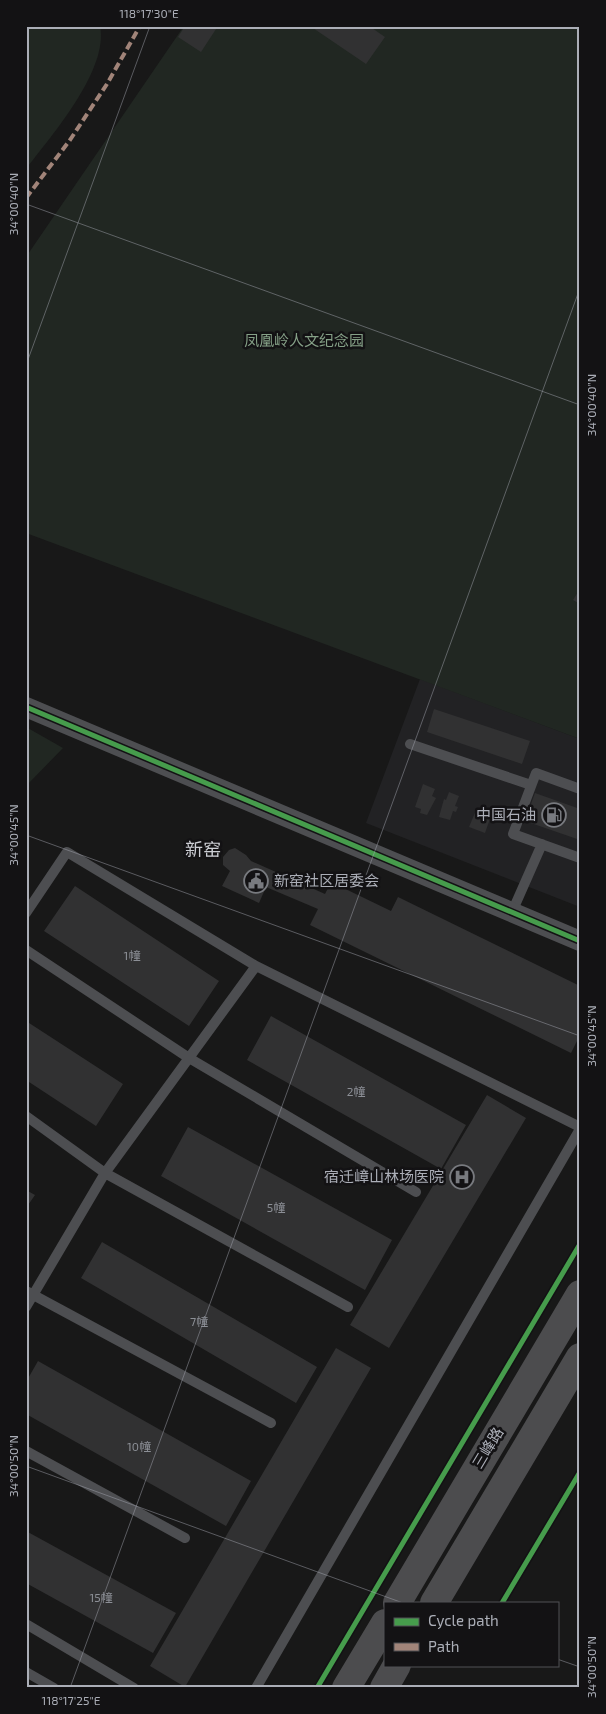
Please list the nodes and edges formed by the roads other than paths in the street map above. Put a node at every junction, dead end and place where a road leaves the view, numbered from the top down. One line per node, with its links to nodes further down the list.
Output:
1 (26, 707): 7 (street)
2 (410, 744): 3 (lane)
3 (531, 785): 4 (lane); 5 (lane)
4 (580, 789)
5 (542, 844): 6 (lane); 7 (lane)
6 (580, 858)
7 (512, 912): 9 (street)
8 (26, 913): 11 (lane)
9 (580, 941)
10 (26, 950): 12 (lane)
11 (256, 966): 12 (lane); 14 (lane)
12 (189, 1058): 15 (lane); 16 (lane)
13 (26, 1116): 15 (lane)
14 (580, 1128): 33 (lane)
15 (105, 1173): 17 (lane); 20 (lane)
16 (416, 1192)
17 (30, 1294): 19 (lane); 22 (lane)
18 (580, 1294): 25 (main road, 三峰路)
19 (26, 1307)
20 (348, 1307)
21 (580, 1357): 26 (main road)
22 (271, 1423)
23 (26, 1451): 24 (lane)
24 (185, 1538)
25 (398, 1602)
26 (435, 1602)
27 (26, 1624): 32 (lane)
28 (384, 1625): 34 (main road)
29 (396, 1666): 35 (main road)
30 (26, 1672): 31 (lane)
31 (54, 1688)
32 (134, 1688)
33 (256, 1688)
34 (346, 1688)
35 (384, 1688)

